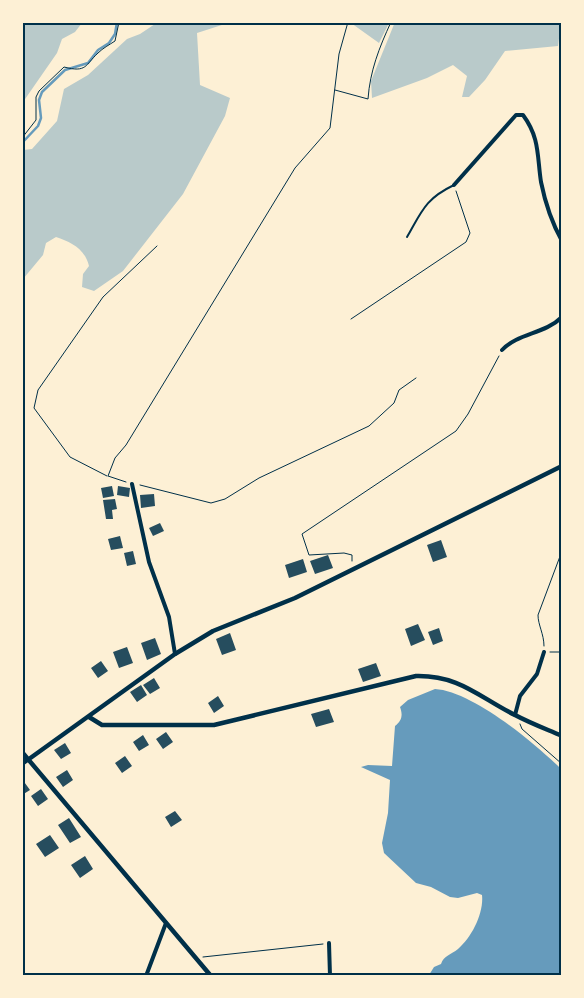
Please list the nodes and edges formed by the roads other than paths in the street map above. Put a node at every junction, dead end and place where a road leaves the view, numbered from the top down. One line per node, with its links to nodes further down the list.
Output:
1 (454, 185): 2 (lane); 3 (street)
2 (407, 237)
3 (562, 241)
4 (562, 317): 5 (street)
5 (502, 350)
6 (562, 466): 9 (street)
7 (132, 484): 9 (street)
8 (544, 652): 10 (street)
9 (175, 654): 11 (street)
10 (515, 715): 11 (street); 12 (street)
11 (89, 717): 14 (street)
12 (562, 736)
13 (22, 752): 14 (street)
14 (29, 758): 15 (street); 16 (street)
15 (22, 764)
16 (166, 923): 18 (street); 19 (street)
17 (329, 943): 20 (street)
18 (146, 976)
19 (211, 976)
20 (330, 976)

